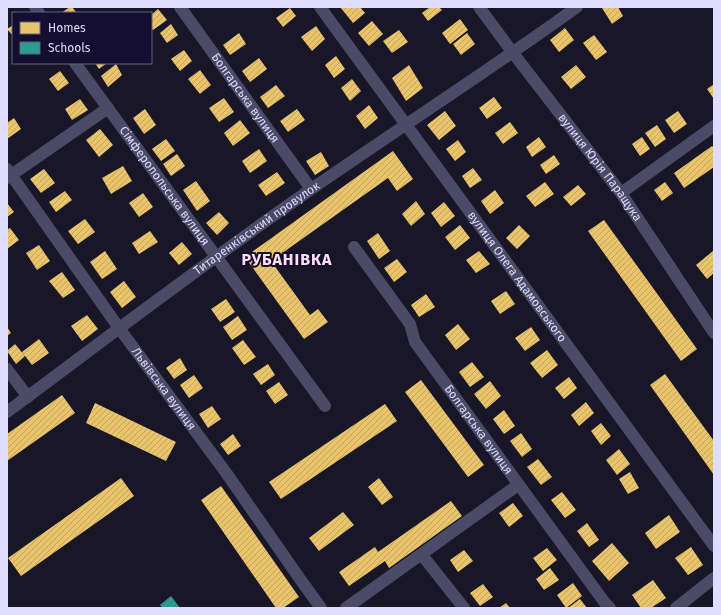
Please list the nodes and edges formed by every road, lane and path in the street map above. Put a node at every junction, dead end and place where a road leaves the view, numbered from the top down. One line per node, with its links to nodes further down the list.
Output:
1 (180, 7): 11 (street, Болгарська вулиця)
2 (320, 7): 8 (street, вулиця Олега Адамовського)
3 (479, 7): 5 (street, вулиця Юрія Паращука)
4 (577, 7): 5 (street, Титаренківський провулок)
5 (513, 53): 8 (street, Титаренківський провулок); 12 (street, вулиця Юрія Паращука)
6 (77, 64): 7 (street, Сімферопольська вулиця)
7 (108, 108): 10 (street); 14 (street, Сімферопольська вулиця)
8 (406, 124): 11 (street, Титаренківський провулок); 22 (street, вулиця Олега Адамовського)
9 (714, 126): 12 (street)
10 (8, 174): 15 (street, Львівська вулиця)
11 (311, 189): 14 (street, Титаренківський провулок)
12 (621, 193): 16 (street, вулиця Юрія Паращука)
13 (354, 248): 21 (street, Болгарська вулиця)
14 (216, 256): 15 (street, Титаренківський провулок); 19 (street, Сімферопольська вулиця)
15 (119, 328): 18 (street, Титаренківський провулок); 25 (street, Львівська вулиця)
16 (714, 333)
17 (7, 369): 18 (street)
18 (28, 397): 20 (street, Титаренківський провулок)
19 (324, 406)
20 (7, 412)
21 (518, 485): 23 (street); 28 (street, Болгарська вулиця)
22 (714, 546)
23 (422, 555): 26 (street); 27 (street)
24 (714, 578): 29 (street)
25 (321, 608)
26 (346, 608)
27 (464, 608)
28 (610, 608)
29 (676, 608)

